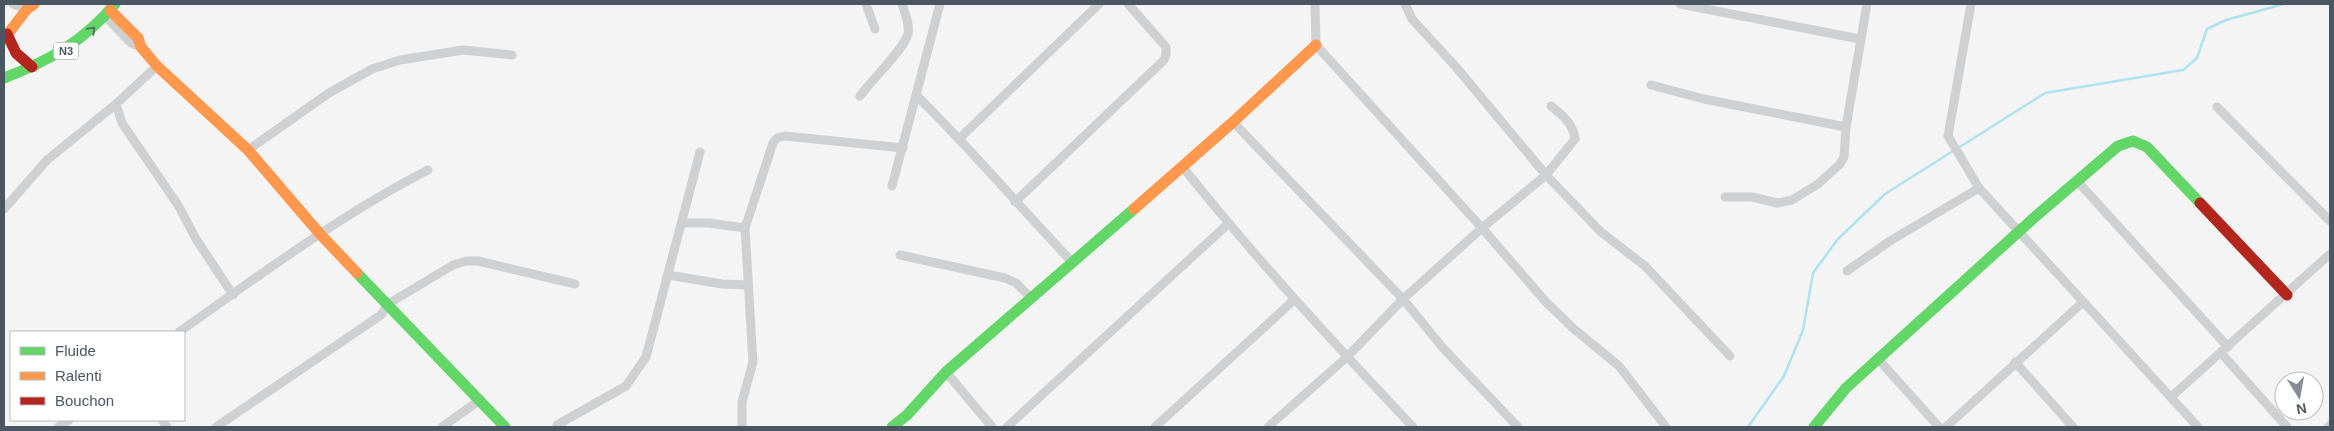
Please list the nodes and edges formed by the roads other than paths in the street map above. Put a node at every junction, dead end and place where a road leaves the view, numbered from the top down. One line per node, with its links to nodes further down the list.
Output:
1 (13, 4): 12 (street)
2 (866, 4): 14 (street)
3 (902, 4): 23 (street)
4 (940, 4): 24 (street)
5 (1099, 4): 30 (street)
6 (1128, 4): 41 (street)
7 (1315, 4): 17 (street)
8 (1405, 4): 36 (street)
9 (1680, 4): 16 (street)
10 (1867, 4): 16 (street)
11 (1971, 4): 39 (street)
12 (30, 7): 15 (main road)
13 (110, 9): 19 (main road); 20 (main road, N3, one-way to 13)
14 (876, 29)
15 (5, 34): 20 (main road)
16 (1860, 39): 29 (street)
17 (1316, 45): 28 (main road); 47 (street)
18 (512, 55): 32 (street)
19 (157, 66): 25 (street); 32 (main road)
20 (32, 68): 21 (main road, N3)
21 (4, 78)
22 (1651, 85): 29 (street)
23 (860, 96)
24 (917, 96): 30 (street); 31 (street)
25 (116, 104): 42 (street); 57 (street)
26 (1551, 106): 36 (street)
27 (2217, 107): 43 (street)
28 (1233, 122): 34 (main road); 60 (street)
29 (1846, 127): 40 (street)
30 (960, 138): 41 (street)
31 (904, 148): 38 (street); 46 (street)
32 (248, 150): 49 (main road)
33 (700, 152): 44 (street)
34 (1182, 166): 45 (street); 52 (main road)
35 (428, 170): 49 (street)
36 (1546, 175): 47 (street); 66 (street)
37 (2078, 182): 48 (main road); 58 (main road); 65 (street)
38 (892, 186)
39 (1979, 188): 48 (street); 53 (street)
40 (1725, 198)
41 (1015, 202): 52 (street)
42 (4, 209)
43 (2330, 222)
44 (682, 223): 46 (street); 54 (street)
45 (1228, 224): 61 (street); 80 (street)
46 (745, 228): 56 (street)
47 (1482, 228): 60 (street); 85 (street)
48 (2019, 232): 62 (street); 68 (main road)
49 (320, 234): 57 (street); 63 (main road)
50 (2330, 254): 58 (street)
51 (900, 255): 59 (street)
52 (1072, 262): 59 (main road)
53 (1847, 271)
54 (668, 275): 56 (street); 73 (street)
55 (575, 284): 63 (street)
56 (748, 284): 77 (street)
57 (233, 295): 64 (street)
58 (2287, 295): 65 (street)
59 (1031, 298): 70 (main road)
60 (1403, 299): 67 (street); 84 (street)
61 (1294, 300): 67 (street); 81 (street)
62 (2083, 302): 69 (street); 71 (street)
63 (388, 304): 72 (main road); 74 (street)
64 (180, 331)
65 (2224, 350): 71 (street); 91 (street)
66 (1730, 356)
67 (1347, 357): 82 (street); 83 (street)
68 (1879, 360): 86 (main road); 87 (street)
69 (2015, 362): 88 (street); 89 (street)
70 (946, 372): 78 (main road); 79 (street)
71 (2171, 397): 90 (street)
72 (480, 400): 75 (street); 76 (main road)
73 (557, 425)
74 (216, 427)
75 (442, 427)
76 (505, 427)
77 (742, 427)
78 (892, 427)
79 (992, 427)
80 (1007, 427)
81 (1155, 427)
82 (1268, 427)
83 (1412, 427)
84 (1518, 427)
85 (1666, 427)
86 (1814, 427)
87 (1939, 427)
88 (1946, 427)
89 (2073, 427)
90 (2198, 427)
91 (2287, 427)

